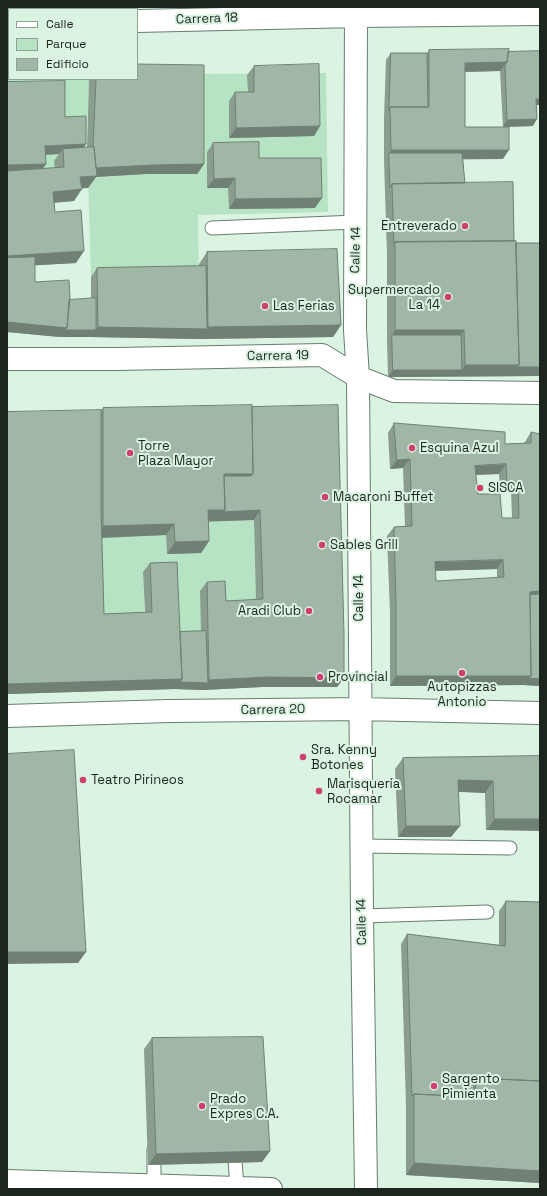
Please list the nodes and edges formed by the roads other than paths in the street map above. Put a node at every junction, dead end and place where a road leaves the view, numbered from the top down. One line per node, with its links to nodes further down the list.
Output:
1 (356, 11): 2 (street, Carrera 18); 3 (street, Carrera 18); 5 (street, Calle 14)
2 (233, 13): 4 (street, Carrera 18)
3 (540, 14)
4 (138, 21)
5 (356, 222): 6 (lane); 8 (street, Calle 14)
6 (212, 228)
7 (7, 359): 8 (street, Carrera 19)
8 (358, 377): 9 (street, Carrera 19); 10 (street, Calle 14)
9 (540, 393)
10 (360, 709): 11 (street, Carrera 20); 12 (street, Carrera 20); 13 (street, Calle 14)
11 (540, 713)
12 (7, 716)
13 (362, 846): 14 (lane); 16 (street, Calle 14)
14 (510, 848)
15 (487, 912): 16 (lane)
16 (362, 916): 23 (street, Calle 14)
17 (154, 1133): 20 (lane)
18 (233, 1134): 21 (lane)
19 (7, 1181): 20 (street)
20 (154, 1185): 21 (street)
21 (237, 1188): 22 (street)
22 (271, 1189)
23 (366, 1189)

